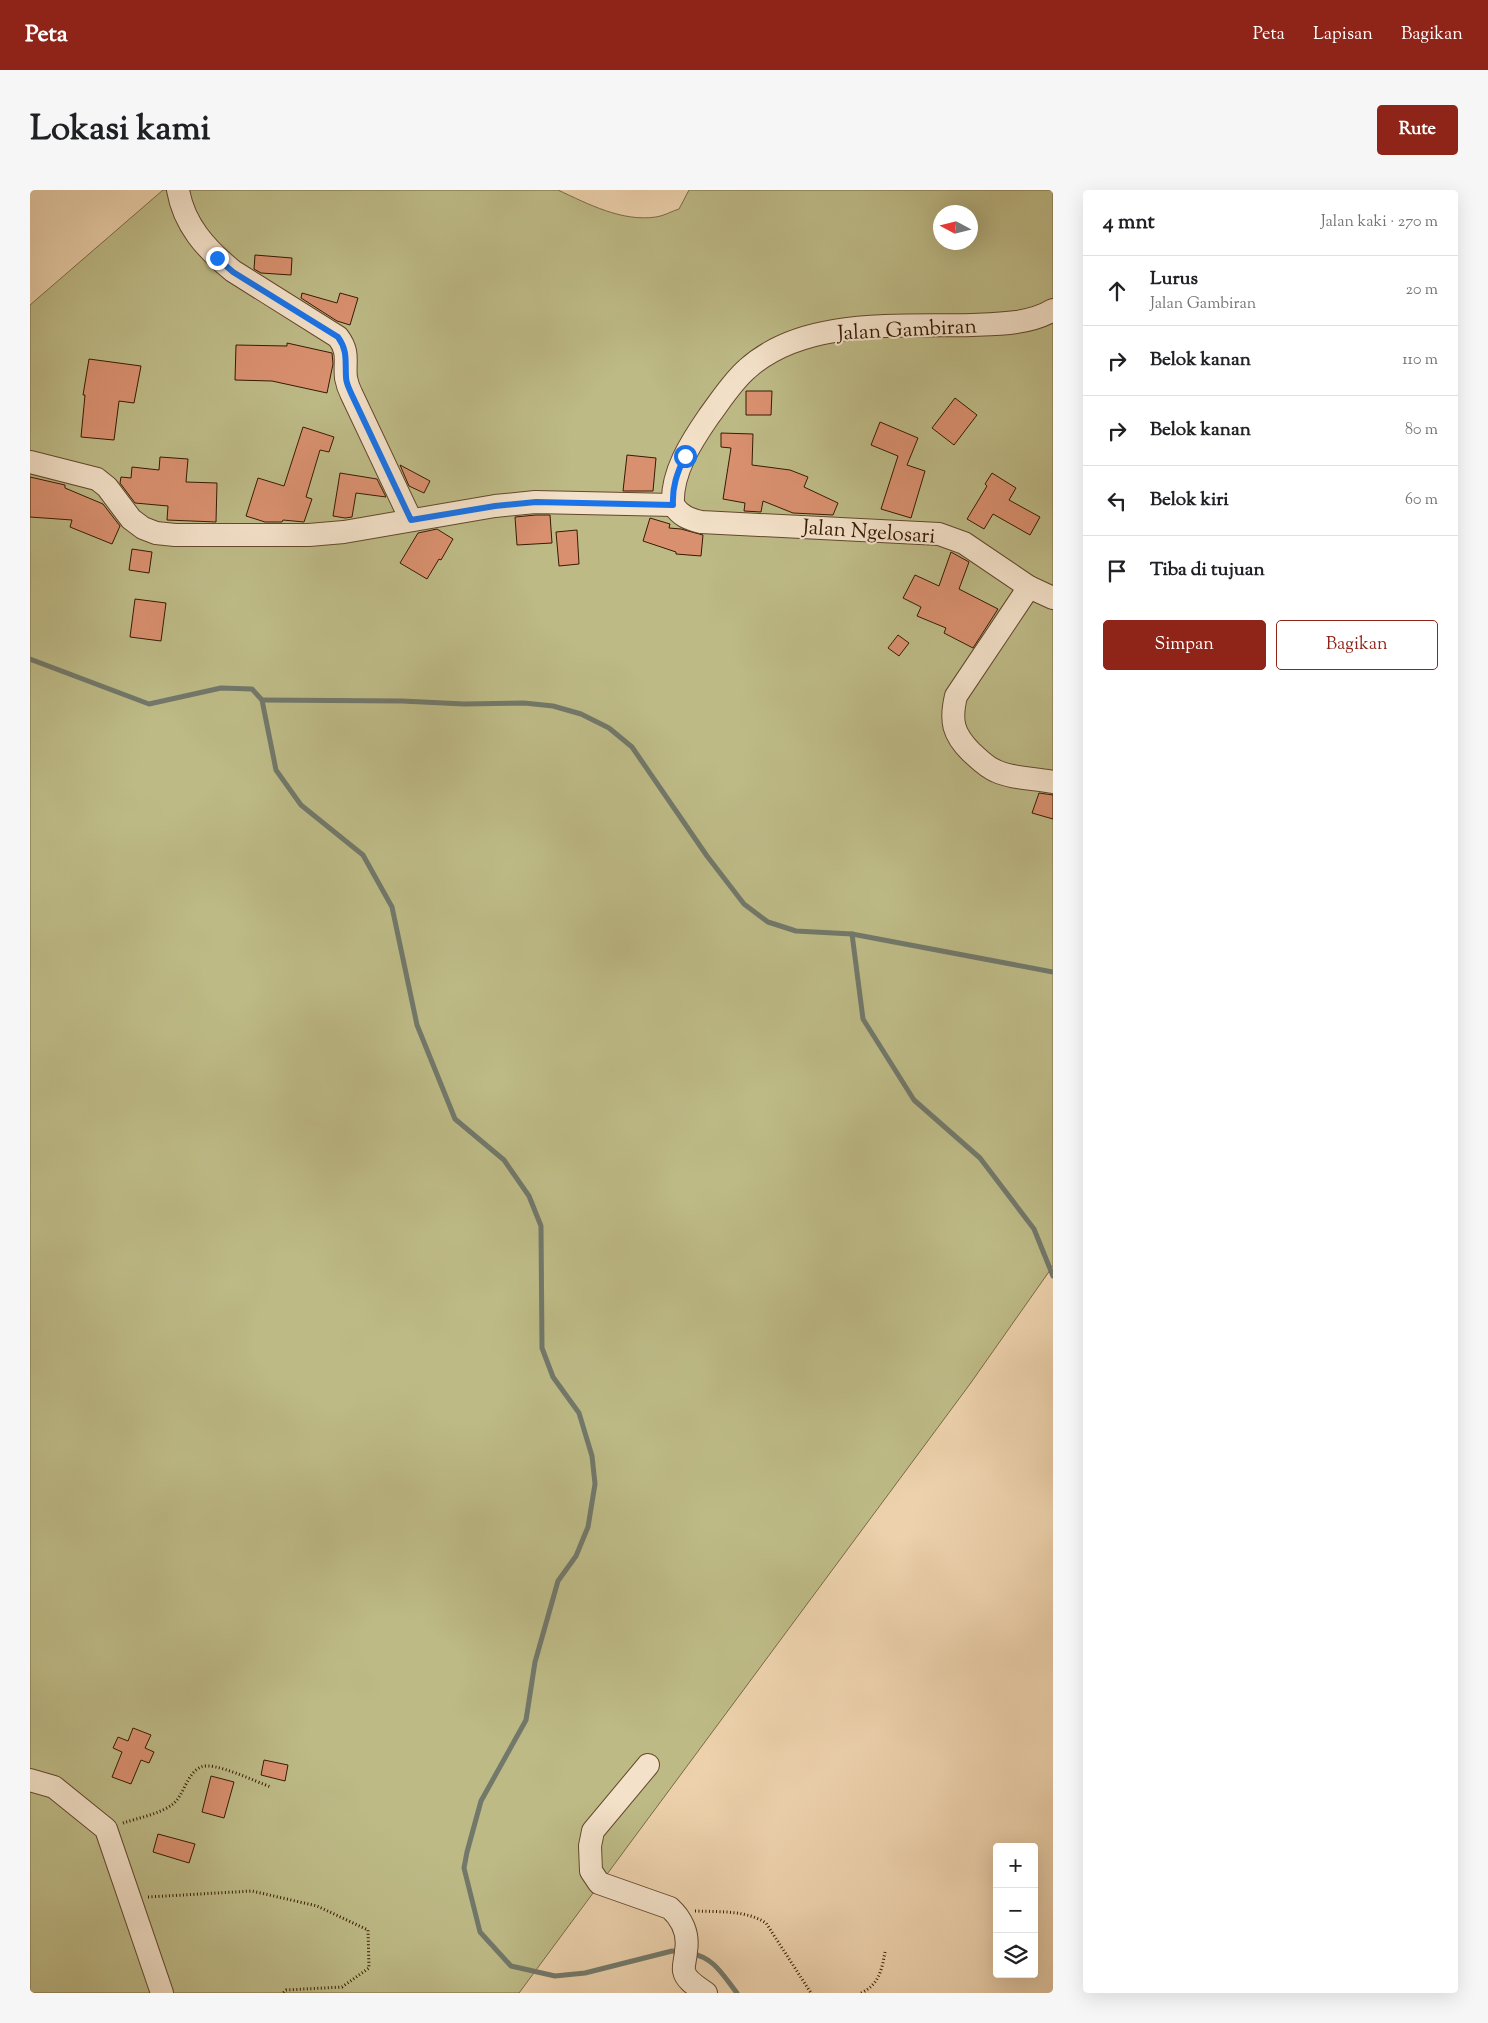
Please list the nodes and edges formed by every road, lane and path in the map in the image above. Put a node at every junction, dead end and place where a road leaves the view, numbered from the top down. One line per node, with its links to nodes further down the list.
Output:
1 (178, 190): 5 (street)
2 (1053, 310): 4 (street, Jalan Gambiran)
3 (30, 462): 5 (street)
4 (673, 505): 5 (street); 6 (street, Jalan Ngelosari)
5 (411, 520)
6 (1029, 587): 7 (street, Jalan Ngelosari); 8 (street)
7 (1053, 598)
8 (1053, 782)
9 (648, 1766): 14 (street)
10 (30, 1780): 12 (street)
11 (271, 1787): 12 (path)
12 (106, 1829): 13 (street)
13 (130, 1898): 16 (street); 17 (path)
14 (678, 1916): 18 (street); 19 (path)
15 (885, 1952): 20 (path)
16 (162, 1993)
17 (283, 1993)
18 (706, 1993)
19 (812, 1993)
20 (861, 1993)

